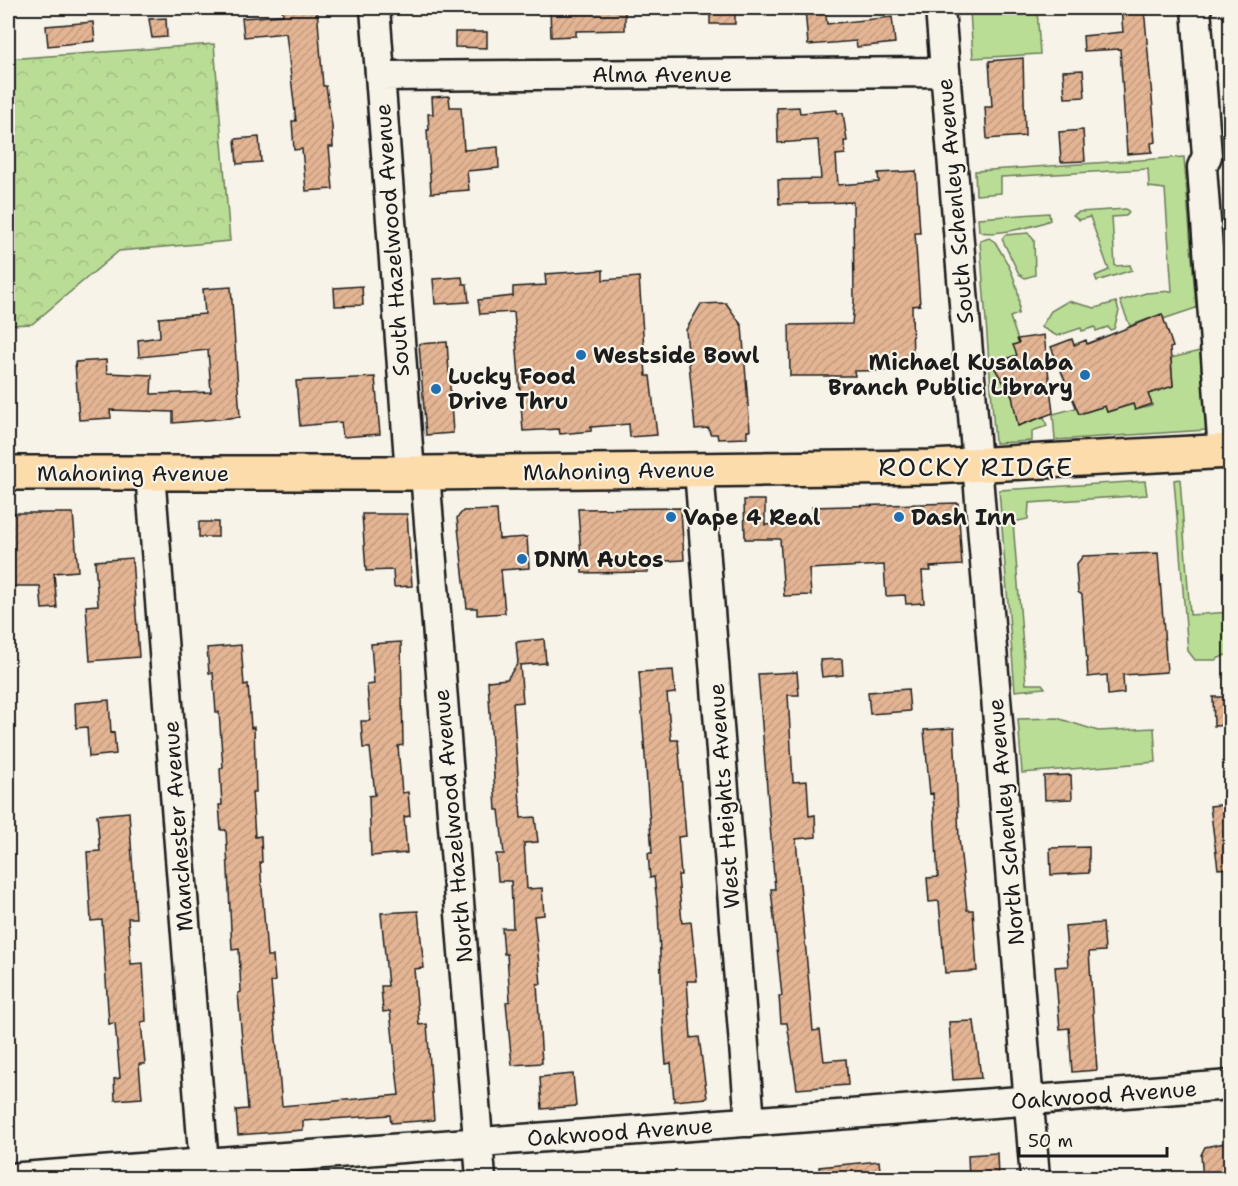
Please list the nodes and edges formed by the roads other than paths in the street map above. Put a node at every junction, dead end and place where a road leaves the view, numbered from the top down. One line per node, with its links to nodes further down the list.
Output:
1 (375, 8): 5 (street, South Hazelwood Avenue)
2 (940, 8): 4 (street, South Schenley Avenue)
3 (1196, 8): 6 (street)
4 (945, 72): 5 (street, Alma Avenue); 7 (street, South Schenley Avenue)
5 (380, 76): 11 (street, South Hazelwood Avenue)
6 (1227, 452): 7 (main road, Mahoning Avenue)
7 (976, 466): 8 (main road, Mahoning Avenue); 13 (street, North Schenley Avenue)
8 (699, 470): 11 (main road, Mahoning Avenue); 14 (street, West Heights Avenue)
9 (8, 473): 10 (main road, Mahoning Avenue)
10 (150, 473): 11 (main road, Mahoning Avenue); 16 (street, Manchester Avenue)
11 (418, 473): 15 (street, North Hazelwood Avenue)
12 (1230, 1085): 13 (street, Oakwood Avenue)
13 (1029, 1100): 14 (street, Oakwood Avenue); 19 (street, North Schenley Avenue)
14 (750, 1122): 15 (street, Oakwood Avenue)
15 (478, 1143): 16 (street, Oakwood Avenue); 18 (street, North Hazelwood Avenue)
16 (205, 1171): 17 (street, Oakwood Avenue)
17 (9, 1179)
18 (481, 1179)
19 (1035, 1179)

